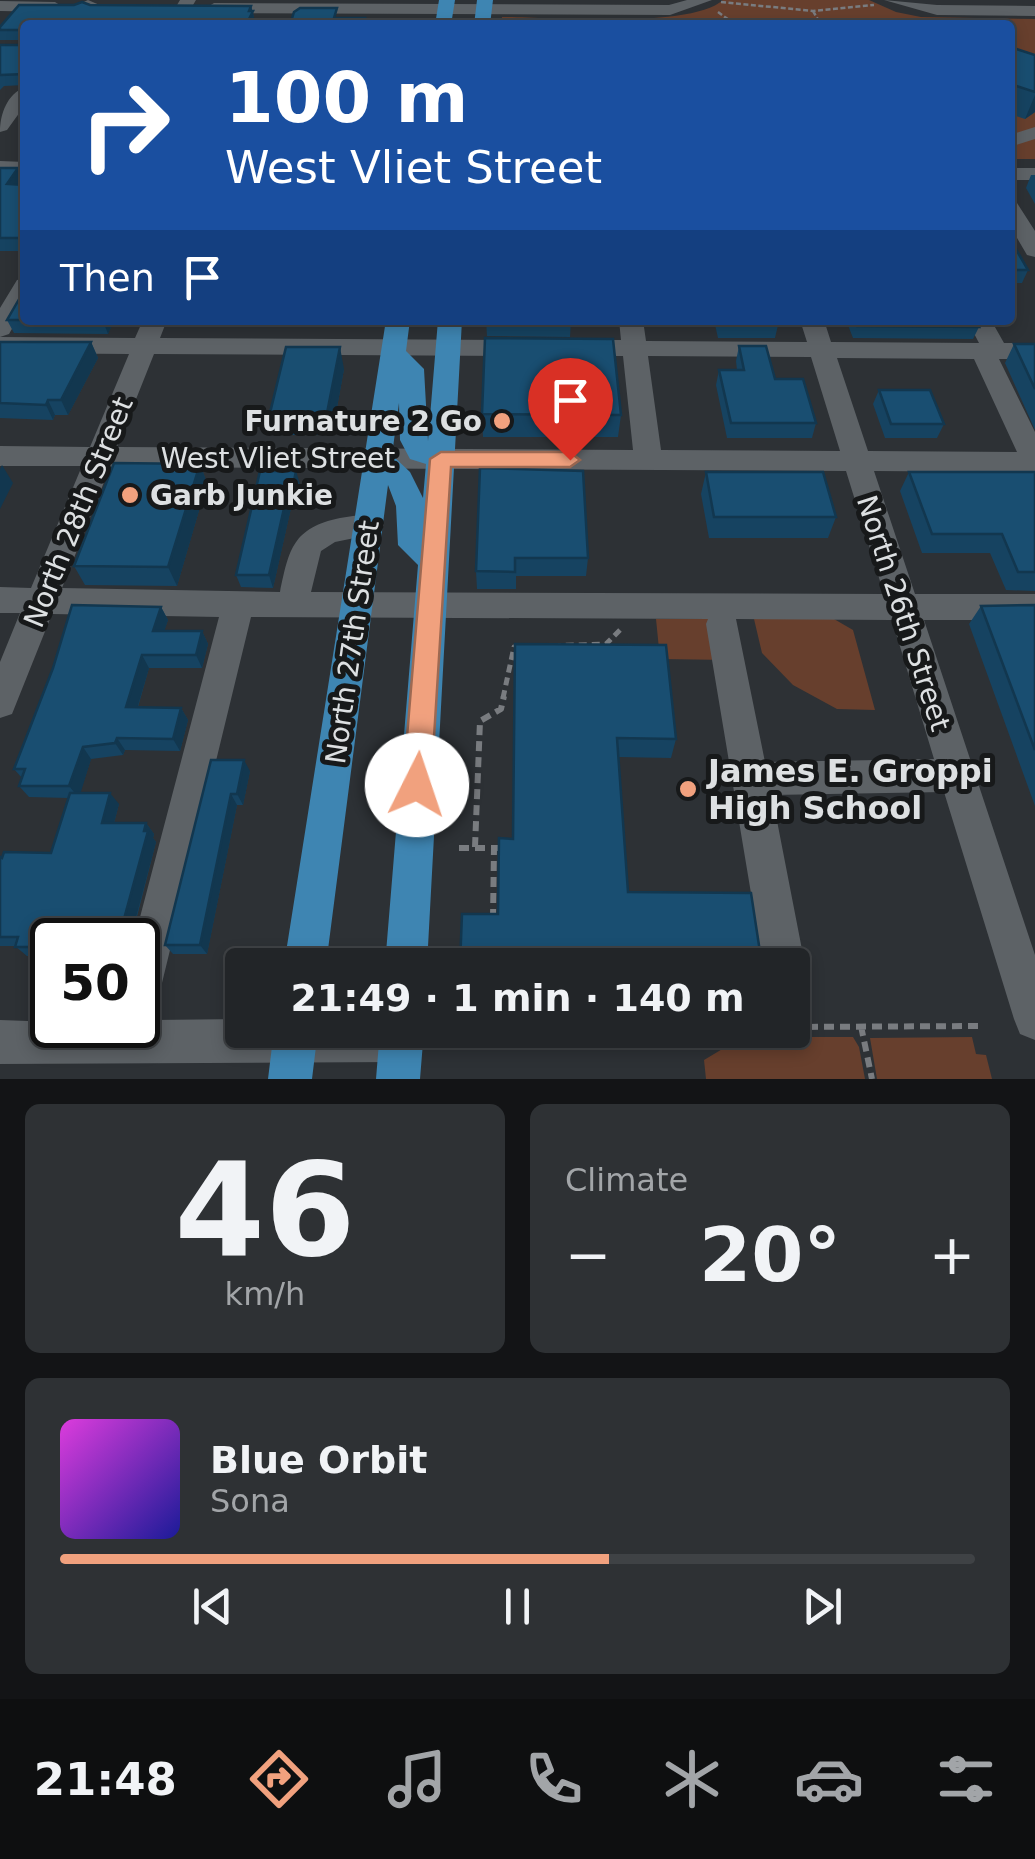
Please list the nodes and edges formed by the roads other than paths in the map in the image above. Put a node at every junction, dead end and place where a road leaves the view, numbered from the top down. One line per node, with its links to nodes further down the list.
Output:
1 (704, 0): 11 (street)
2 (892, 3): 8 (street)
3 (285, 4): 4 (street); 9 (street)
4 (179, 5)
5 (0, 6): 7 (street)
6 (116, 7): 7 (street)
7 (84, 9)
8 (1035, 10)
9 (382, 11): 10 (street)
10 (445, 11): 11 (street)
11 (484, 11)
12 (13, 102): 13 (street)
13 (0, 126)
14 (1015, 218): 15 (street)
15 (1028, 245)
16 (20, 294): 24 (street)
17 (153, 325): 26 (street, North 28th Street)
18 (305, 325): 27 (street)
19 (397, 325): 30 (main road, North 27th Street)
20 (450, 325): 28 (main road)
21 (632, 325): 29 (street)
22 (814, 325): 31 (street, North 26th Street)
23 (981, 325): 32 (street)
24 (0, 329)
25 (0, 345): 26 (street)
26 (144, 346): 27 (street); 35 (street, North 28th Street)
27 (299, 346): 30 (street)
28 (448, 348): 29 (street); 30 (street); 37 (main road)
29 (634, 349): 31 (street); 38 (street)
30 (394, 350): 36 (main road, North 27th Street); 37 (main road)
31 (822, 350): 32 (street); 40 (street, North 26th Street)
32 (988, 350): 33 (street); 39 (street)
33 (1035, 351)
34 (0, 456): 35 (street, West Vliet Street)
35 (99, 457): 36 (street, West Vliet Street); 44 (street, North 28th Street)
36 (379, 459): 37 (street, West Vliet Street); 41 (main road, North 27th Street); 42 (main road)
37 (441, 459): 38 (street, West Vliet Street); 42 (main road)
38 (648, 460): 40 (street, West Vliet Street)
39 (1035, 461): 40 (street, West Vliet Street)
40 (856, 462): 47 (street, North 26th Street)
41 (369, 525): 46 (street); 48 (main road, North 27th Street)
42 (433, 560): 49 (main road)
43 (0, 600): 44 (street)
44 (43, 600): 45 (street); 52 (street, North 28th Street)
45 (239, 602): 46 (street); 55 (street)
46 (294, 603): 48 (street)
47 (901, 604): 49 (street); 50 (street); 53 (street, North 26th Street)
48 (357, 606): 49 (street); 56 (main road, North 27th Street)
49 (429, 606): 57 (main road)
50 (1035, 607)
51 (722, 624): 54 (street)
52 (0, 704)
53 (956, 775): 54 (street); 59 (street, North 26th Street)
54 (750, 779): 58 (street)
55 (160, 918)
56 (307, 948)
57 (407, 948)
58 (781, 948)
59 (1035, 1019)
60 (160, 1028): 63 (street)
61 (30, 1038): 62 (street)
62 (0, 1042)
63 (293, 1050): 64 (street)
64 (400, 1050)

